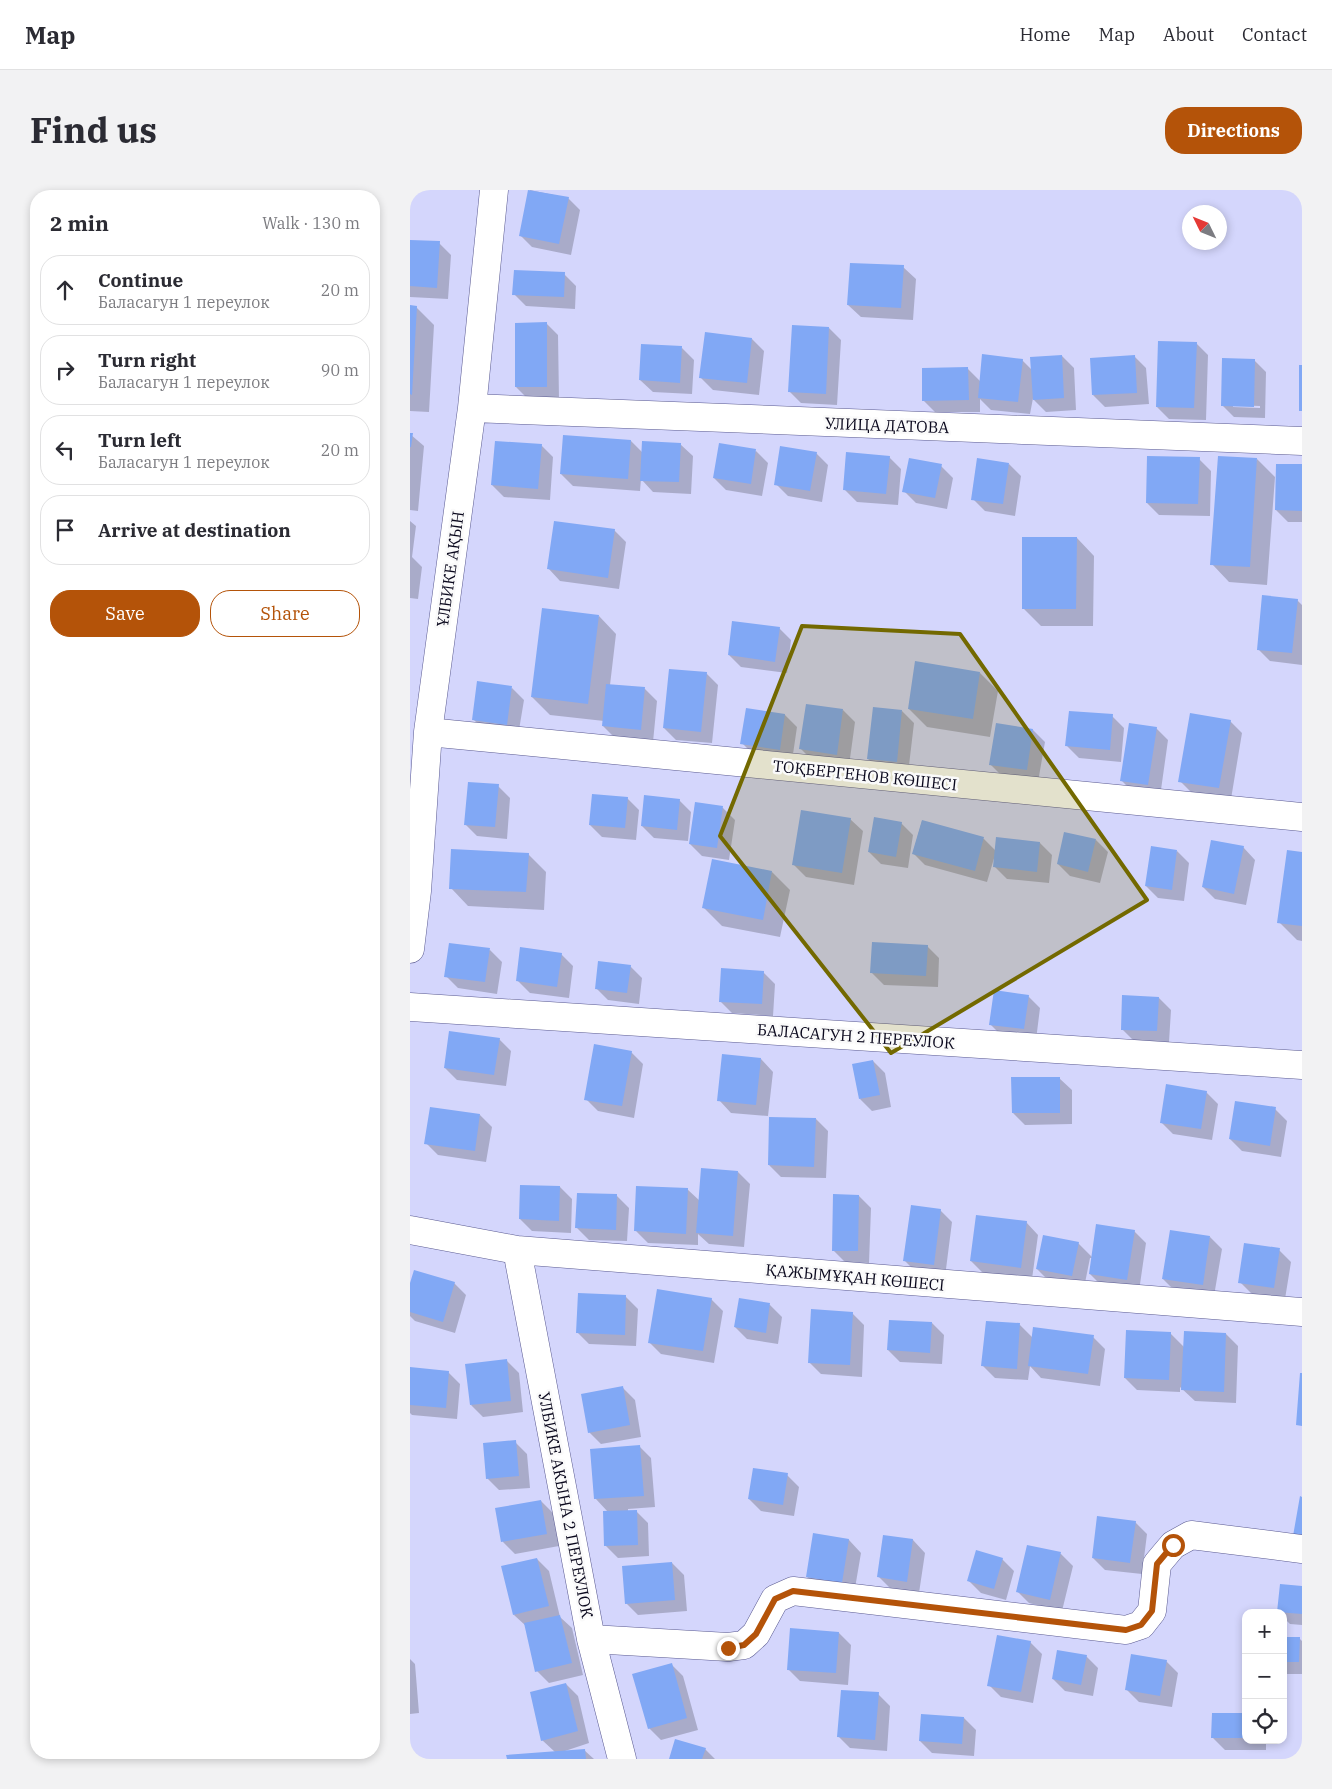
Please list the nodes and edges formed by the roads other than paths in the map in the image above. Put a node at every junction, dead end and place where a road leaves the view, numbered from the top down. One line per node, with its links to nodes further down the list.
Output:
1 (494, 190): 2 (street, ҰЛБИКЕ АҚЫН)
2 (472, 408): 3 (street, УЛИЦА ДАТОВА); 4 (street, ҰЛБИКЕ АҚЫН)
3 (1302, 441)
4 (428, 732): 5 (street, ТОҚБЕРГЕНОВ КӨШЕСІ); 6 (street, ҰЛБИКЕ АҚЫН)
5 (1302, 817)
6 (413, 906): 7 (street, ҰЛБИКЕ АҚЫН)
7 (410, 949)
8 (410, 1007): 9 (street, БАЛАСАГУН 2 ПЕРЕУЛОК)
9 (1302, 1065)
10 (410, 1230): 11 (street, ҚАЖЫМҰҚАН КӨШЕСІ)
11 (517, 1250): 12 (street, ҚАЖЫМҰҚАН КӨШЕСІ); 14 (street, УЛБИКЕ АКЫНА 2 ПЕРЕУЛОК)
12 (1302, 1312)
13 (1302, 1549): 14 (street)
14 (591, 1639): 15 (street, УЛБИКЕ АКЫНА 2 ПЕРЕУЛОК)
15 (622, 1759)

